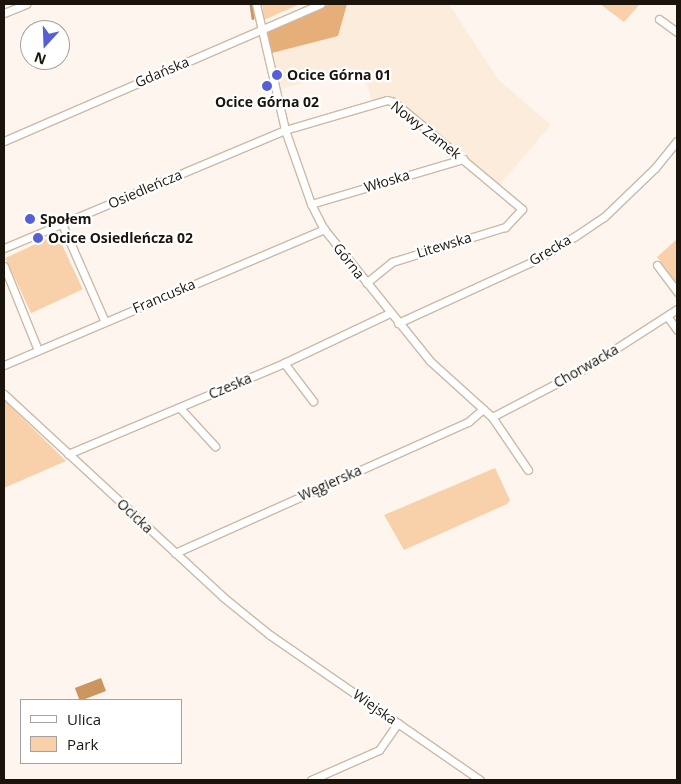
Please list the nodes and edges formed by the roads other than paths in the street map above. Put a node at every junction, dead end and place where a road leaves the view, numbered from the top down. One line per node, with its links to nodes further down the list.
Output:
1 (26, 4): 4 (street)
2 (256, 4): 6 (street, Górna)
3 (321, 4): 6 (street, Gdańska)
4 (4, 13)
5 (659, 19): 7 (street)
6 (259, 30): 8 (street, Górna); 9 (street, Gdańska)
7 (677, 32)
8 (285, 130): 11 (street, Nowy Zamek); 12 (street, Górna); 14 (street, Osiedleńcza)
9 (4, 141)
10 (677, 141): 25 (street, Grecka)
11 (462, 159): 12 (street, Włoska); 13 (street, Nowy Zamek)
12 (311, 204): 15 (street, Górna)
13 (522, 209): 19 (street, Litewska)
14 (62, 224): 16 (street, Osiedleńcza); 24 (street)
15 (324, 229): 19 (street, Górna); 24 (street, Francuska)
16 (4, 248)
17 (657, 265): 20 (street)
18 (4, 266): 27 (street)
19 (366, 283): 22 (street, Górna)
20 (677, 292)
21 (677, 309): 23 (street, Chorwacka)
22 (390, 312): 25 (street, Górna); 28 (street, Czeska)
23 (667, 316): 26 (street); 34 (street, Chorwacka)
24 (105, 322): 27 (street, Francuska)
25 (398, 323): 33 (street, Górna)
26 (677, 330)
27 (38, 350): 29 (street, Francuska)
28 (284, 363): 31 (street); 32 (street, Czeska)
29 (4, 365)
30 (4, 394): 36 (street, Ocicka)
31 (313, 401)
32 (180, 408): 35 (street); 36 (street, Czeska)
33 (483, 409): 34 (street, Górna); 38 (street, Węgierska)
34 (492, 417): 37 (street, Górna)
35 (215, 446)
36 (68, 454): 38 (street, Ocicka)
37 (528, 470)
38 (175, 553): 39 (street, Ocicka)
39 (270, 634): 40 (street, Wiejska)
40 (398, 723): 41 (street); 42 (street, Wiejska)
41 (311, 780)
42 (480, 780)

